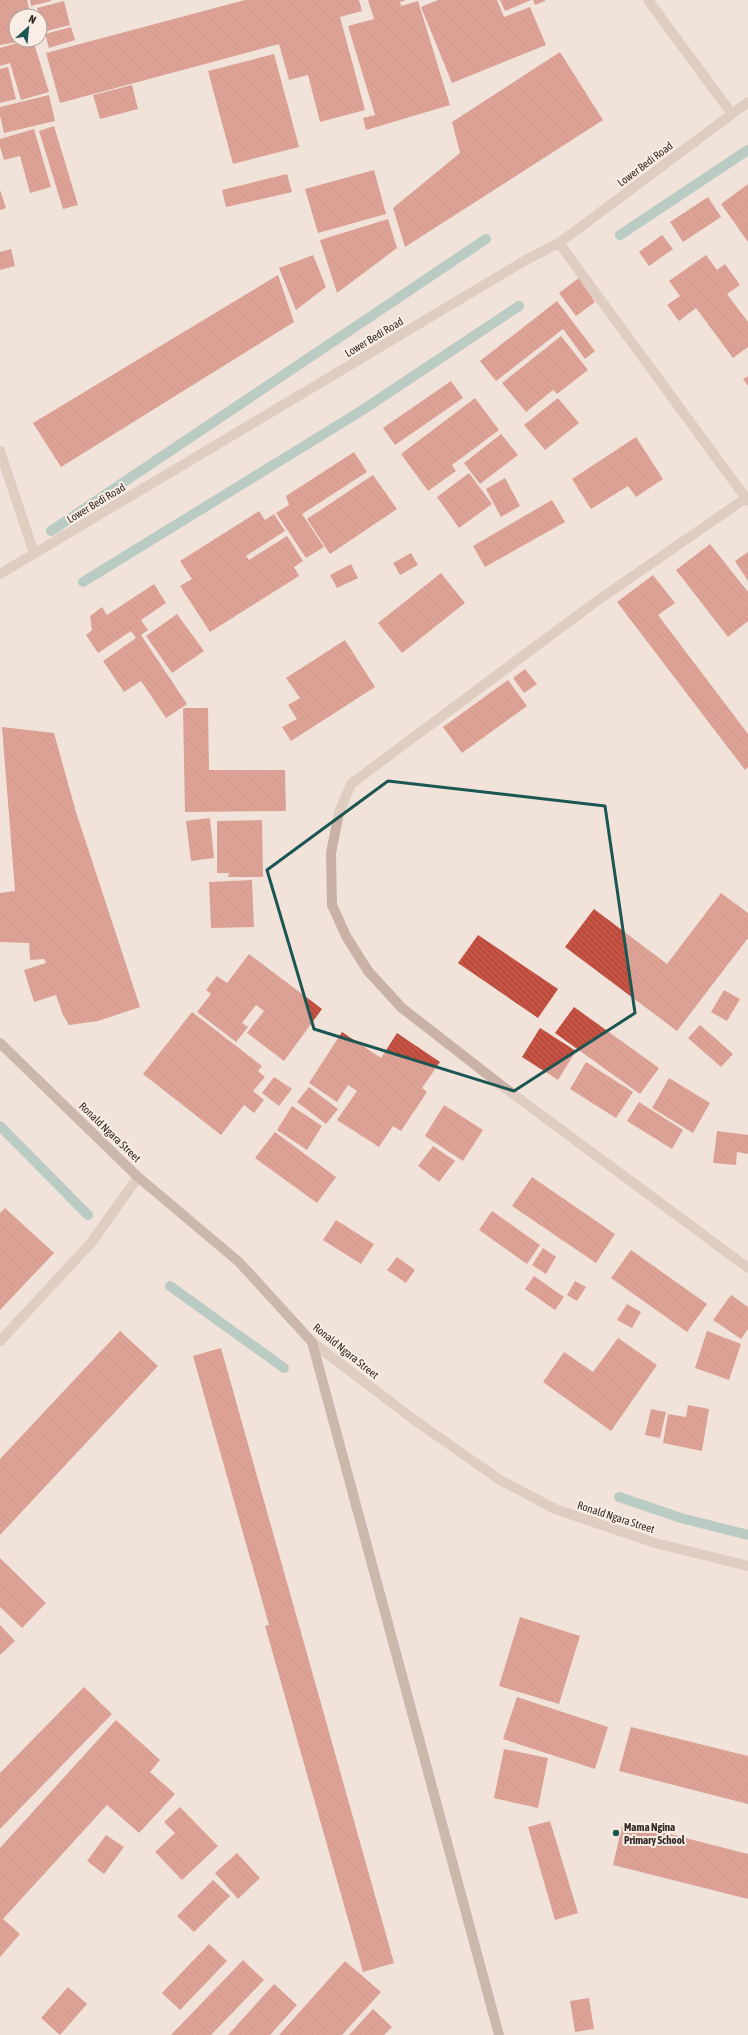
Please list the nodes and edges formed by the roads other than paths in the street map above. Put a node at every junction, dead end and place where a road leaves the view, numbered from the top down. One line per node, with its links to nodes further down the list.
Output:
1 (648, 0): 3 (street)
2 (748, 102): 3 (street, Lower Bedi Road)
3 (732, 114): 4 (street, Lower Bedi Road)
4 (559, 243): 6 (street); 7 (street, Lower Bedi Road)
5 (0, 451): 7 (street)
6 (747, 499): 11 (street)
7 (34, 553): 8 (street, Lower Bedi Road)
8 (0, 574)
9 (0, 1043): 10 (street, Ronald Ngara Street)
10 (138, 1177): 12 (street); 13 (street, Ronald Ngara Street)
11 (748, 1268)
12 (0, 1341)
13 (312, 1342): 14 (street, Ronald Ngara Street); 15 (street)
14 (748, 1566)
15 (499, 2035)

